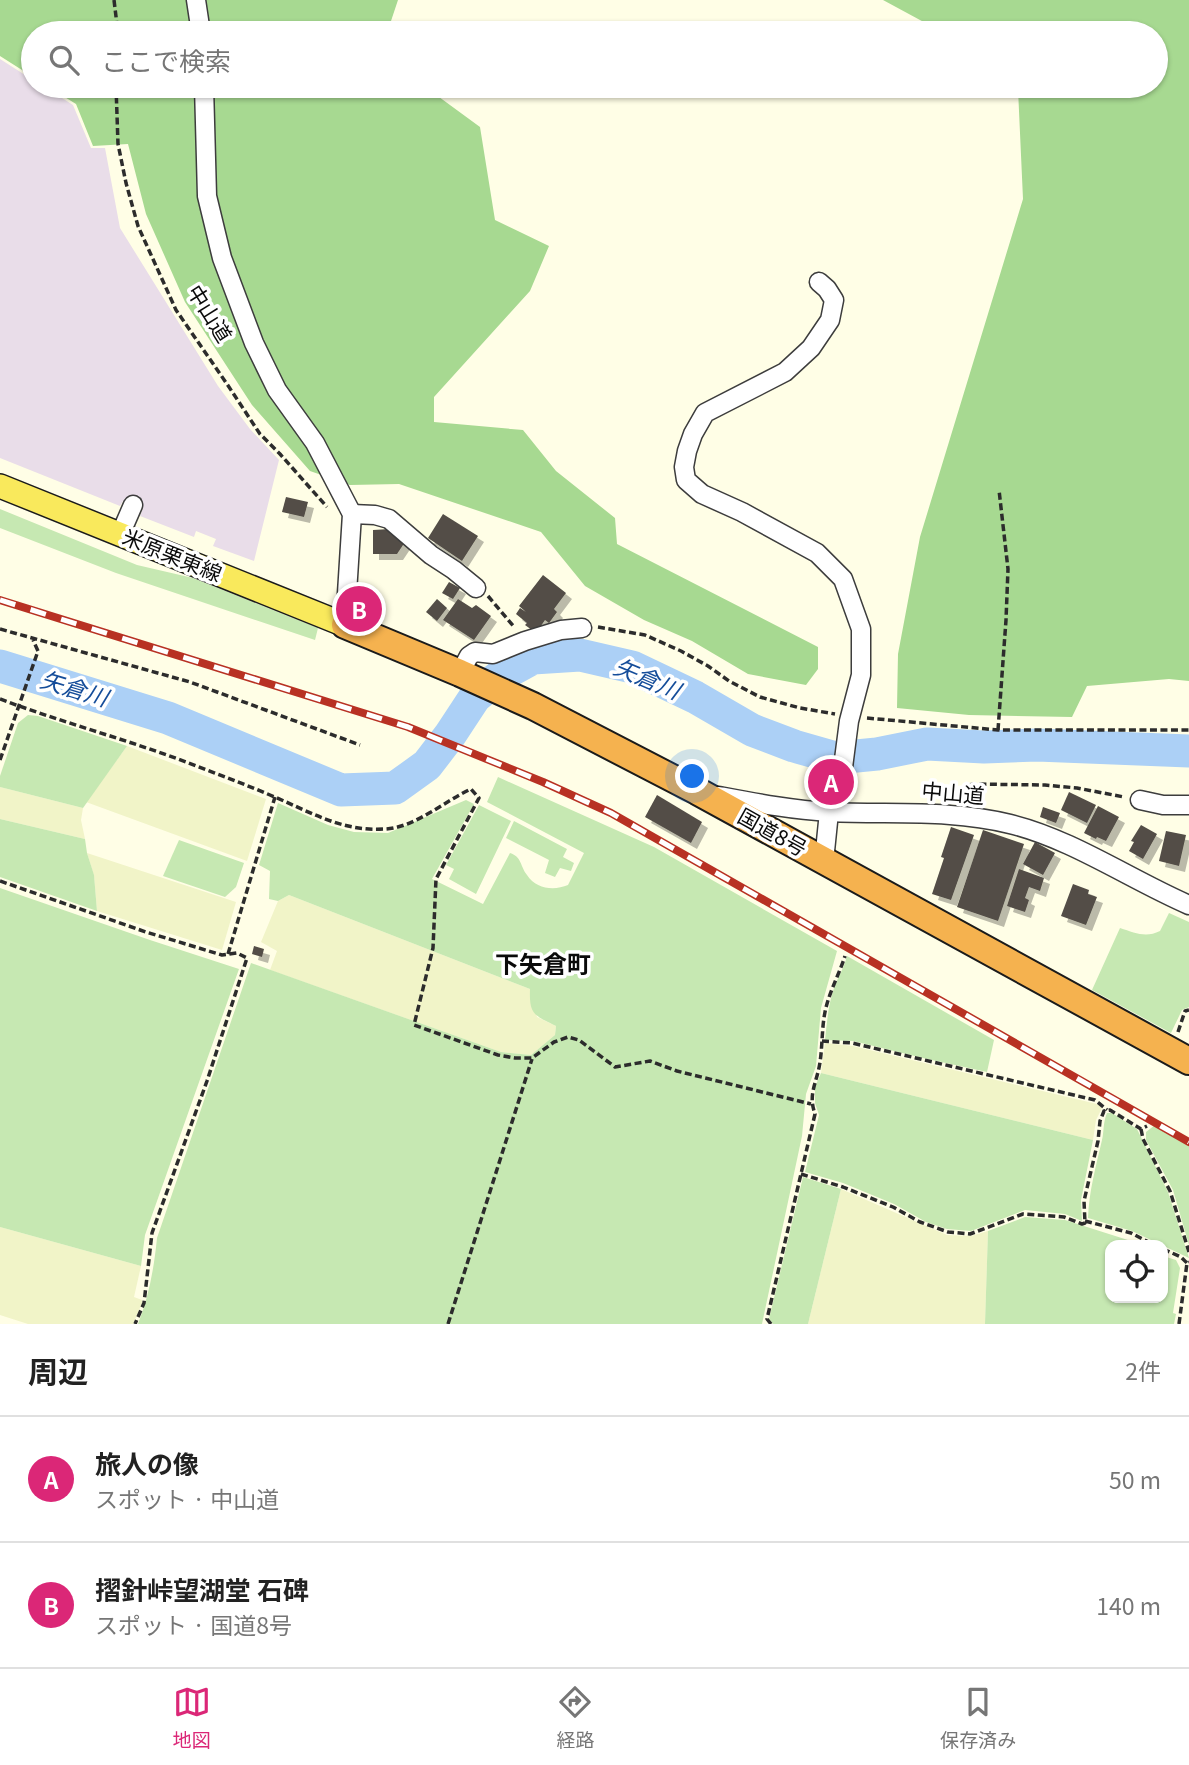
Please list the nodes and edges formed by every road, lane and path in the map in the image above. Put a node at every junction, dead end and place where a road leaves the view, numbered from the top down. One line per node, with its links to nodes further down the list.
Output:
1 (114, 0): 3 (path)
2 (196, 0): 4 (street)
3 (117, 21)
4 (199, 21)
5 (116, 98): 11 (path, 中山道)
6 (204, 98): 11 (street)
7 (819, 282): 22 (street)
8 (0, 486): 12 (main road, 米原栗東線)
9 (999, 490): 23 (path)
10 (133, 505): 12 (street)
11 (352, 514): 13 (street); 14 (street)
12 (120, 535): 14 (main road, 米原栗東線)
13 (476, 588): 18 (path)
14 (345, 625): 19 (highway, 国道8号)
15 (582, 628): 18 (street); 22 (path)
16 (0, 629): 17 (path)
17 (33, 639): 21 (path); 25 (path)
18 (525, 640): 19 (street)
19 (463, 675): 27 (highway, 国道8号)
20 (0, 699): 21 (path)
21 (20, 704): 26 (path); 28 (path)
22 (850, 719): 23 (path); 32 (street)
23 (998, 730): 24 (path)
24 (1189, 730)
25 (360, 745)
26 (0, 760)
27 (697, 792): 31 (street, 中山道); 34 (highway, 国道8号)
28 (275, 797): 38 (path); 41 (path)
29 (1140, 800): 30 (street); 33 (path)
30 (1189, 805)
31 (788, 808): 32 (street, 中山道); 34 (street)
32 (829, 812): 33 (street, 中山道); 35 (street)
33 (954, 814): 37 (street, 中山道)
34 (765, 828): 35 (highway, 国道8号)
35 (824, 861): 42 (highway, 国道8号)
36 (0, 881): 38 (path)
37 (1189, 905)
38 (228, 954): 53 (path)
39 (845, 956): 40 (path)
40 (822, 1041): 43 (path); 44 (path)
41 (532, 1058): 43 (path); 54 (path)
42 (1189, 1061)
43 (811, 1104): 47 (path)
44 (1108, 1110): 46 (path); 48 (path)
45 (1147, 1126): 46 (path)
46 (1141, 1129): 51 (path)
47 (801, 1174): 48 (path); 55 (path)
48 (1085, 1221): 49 (path)
49 (1144, 1240)
50 (1168, 1251): 52 (path)
51 (1189, 1252)
52 (1188, 1263): 56 (path)
53 (135, 1324)
54 (447, 1324)
55 (771, 1324)
56 (1179, 1324)

